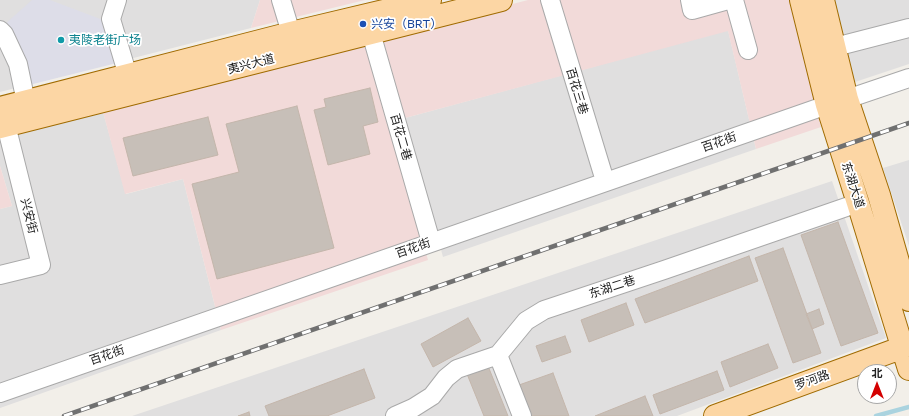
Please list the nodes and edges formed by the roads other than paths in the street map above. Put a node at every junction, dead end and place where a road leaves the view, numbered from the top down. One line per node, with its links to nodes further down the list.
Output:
1 (117, 0): 17 (street)
2 (281, 0): 13 (street)
3 (430, 0): 13 (main road, 夷兴大道)
4 (501, 0): 14 (main road, 夷兴大道)
5 (550, 0): 23 (street, 百花三巷)
6 (690, 0): 7 (street)
7 (728, 0)
8 (734, 0): 16 (street)
9 (801, 0): 21 (main road, 东湖大道)
10 (823, 0): 15 (main road, 东湖大道)
11 (909, 28): 15 (street)
12 (0, 30): 20 (street)
13 (291, 33): 17 (main road, 夷兴大道)
14 (371, 33): 22 (main road, 夷兴大道); 25 (street, 百花二巷)
15 (835, 48): 19 (main road, 东湖大道)
16 (748, 50)
17 (128, 76): 20 (main road, 夷兴大道)
18 (909, 78): 19 (street)
19 (847, 98): 27 (main road, 东湖大道)
20 (26, 102): 22 (main road, 夷兴大道)
21 (827, 105): 23 (street, 百花街); 24 (main road, 东湖大道)
22 (2, 120): 26 (street, 兴安街)
23 (605, 181): 25 (street, 百花街)
24 (858, 203): 28 (street, 东湖二巷); 29 (main road, 东湖大道)
25 (431, 242): 32 (street, 百花街)
26 (0, 274)
27 (909, 300)
28 (498, 355): 33 (street); 34 (street)
29 (907, 356): 30 (main road); 35 (main road, 罗河路)
30 (890, 364)
31 (857, 378): 36 (main road, 罗河路)
32 (0, 393)
33 (395, 416)
34 (522, 416)
35 (715, 416)
36 (755, 416)

